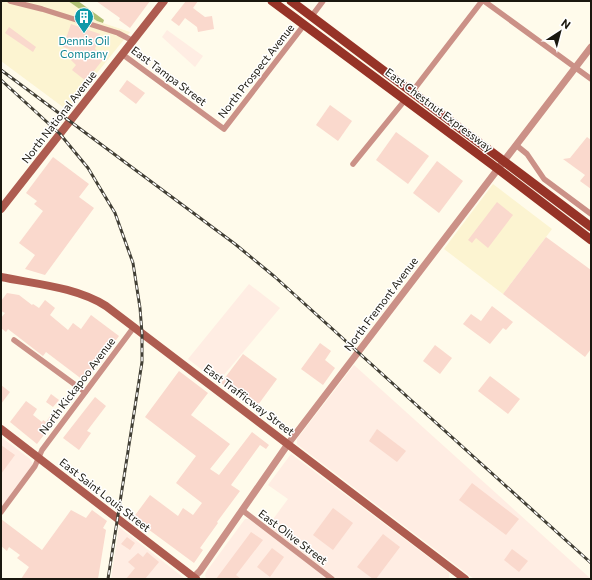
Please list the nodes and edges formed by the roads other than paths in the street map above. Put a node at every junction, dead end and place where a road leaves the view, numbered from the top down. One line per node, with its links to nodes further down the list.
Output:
1 (10, 1): 9 (street, East Tampa Street)
2 (164, 1): 9 (main road, North National Avenue)
3 (272, 1): 8 (main road, East Chestnut Expressway)
4 (291, 1): 7 (main road, East Chestnut Expressway)
5 (323, 1): 7 (street)
6 (483, 1): 12 (street); 14 (street)
7 (311, 17): 14 (main road, East Chestnut Expressway)
8 (304, 25): 15 (main road, East Chestnut Expressway); 16 (street, North Prospect Avenue)
9 (133, 41): 11 (main road, North National Avenue)
10 (591, 47): 12 (street, North Fremont Avenue)
11 (122, 54): 16 (street, East Tampa Street); 21 (main road, North National Avenue)
12 (575, 67): 13 (street); 17 (street, North Fremont Avenue)
13 (591, 79)
14 (412, 92): 18 (main road, East Chestnut Expressway)
15 (405, 100): 19 (street); 20 (main road, East Chestnut Expressway)
16 (224, 129)
17 (516, 145): 18 (street, North Fremont Avenue); 22 (street)
18 (504, 161): 20 (street, North Fremont Avenue); 23 (main road, East Chestnut Expressway)
19 (353, 164)
20 (498, 169): 24 (main road, East Chestnut Expressway); 30 (street, North Fremont Avenue)
21 (1, 209)
22 (591, 214)
23 (591, 227)
24 (591, 240)
25 (1, 278): 26 (main road, East Trafficway Street)
26 (134, 327): 28 (street, North Kickapoo Avenue); 30 (main road, East Trafficway Street)
27 (14, 340): 28 (street)
28 (85, 392): 31 (street, North Kickapoo Avenue)
29 (1, 429): 31 (main road, East Saint Louis Street)
30 (288, 444): 32 (street, North Fremont Avenue); 34 (main road, East Trafficway Street)
31 (38, 458): 33 (street, North Kickapoo Avenue); 35 (main road, East Saint Louis Street)
32 (242, 510): 35 (street, North Fremont Avenue); 36 (street, East Olive Street)
33 (1, 512)
34 (455, 576): 37 (main road, East Trafficway Street)
35 (194, 578)
36 (332, 579)
37 (465, 579)

